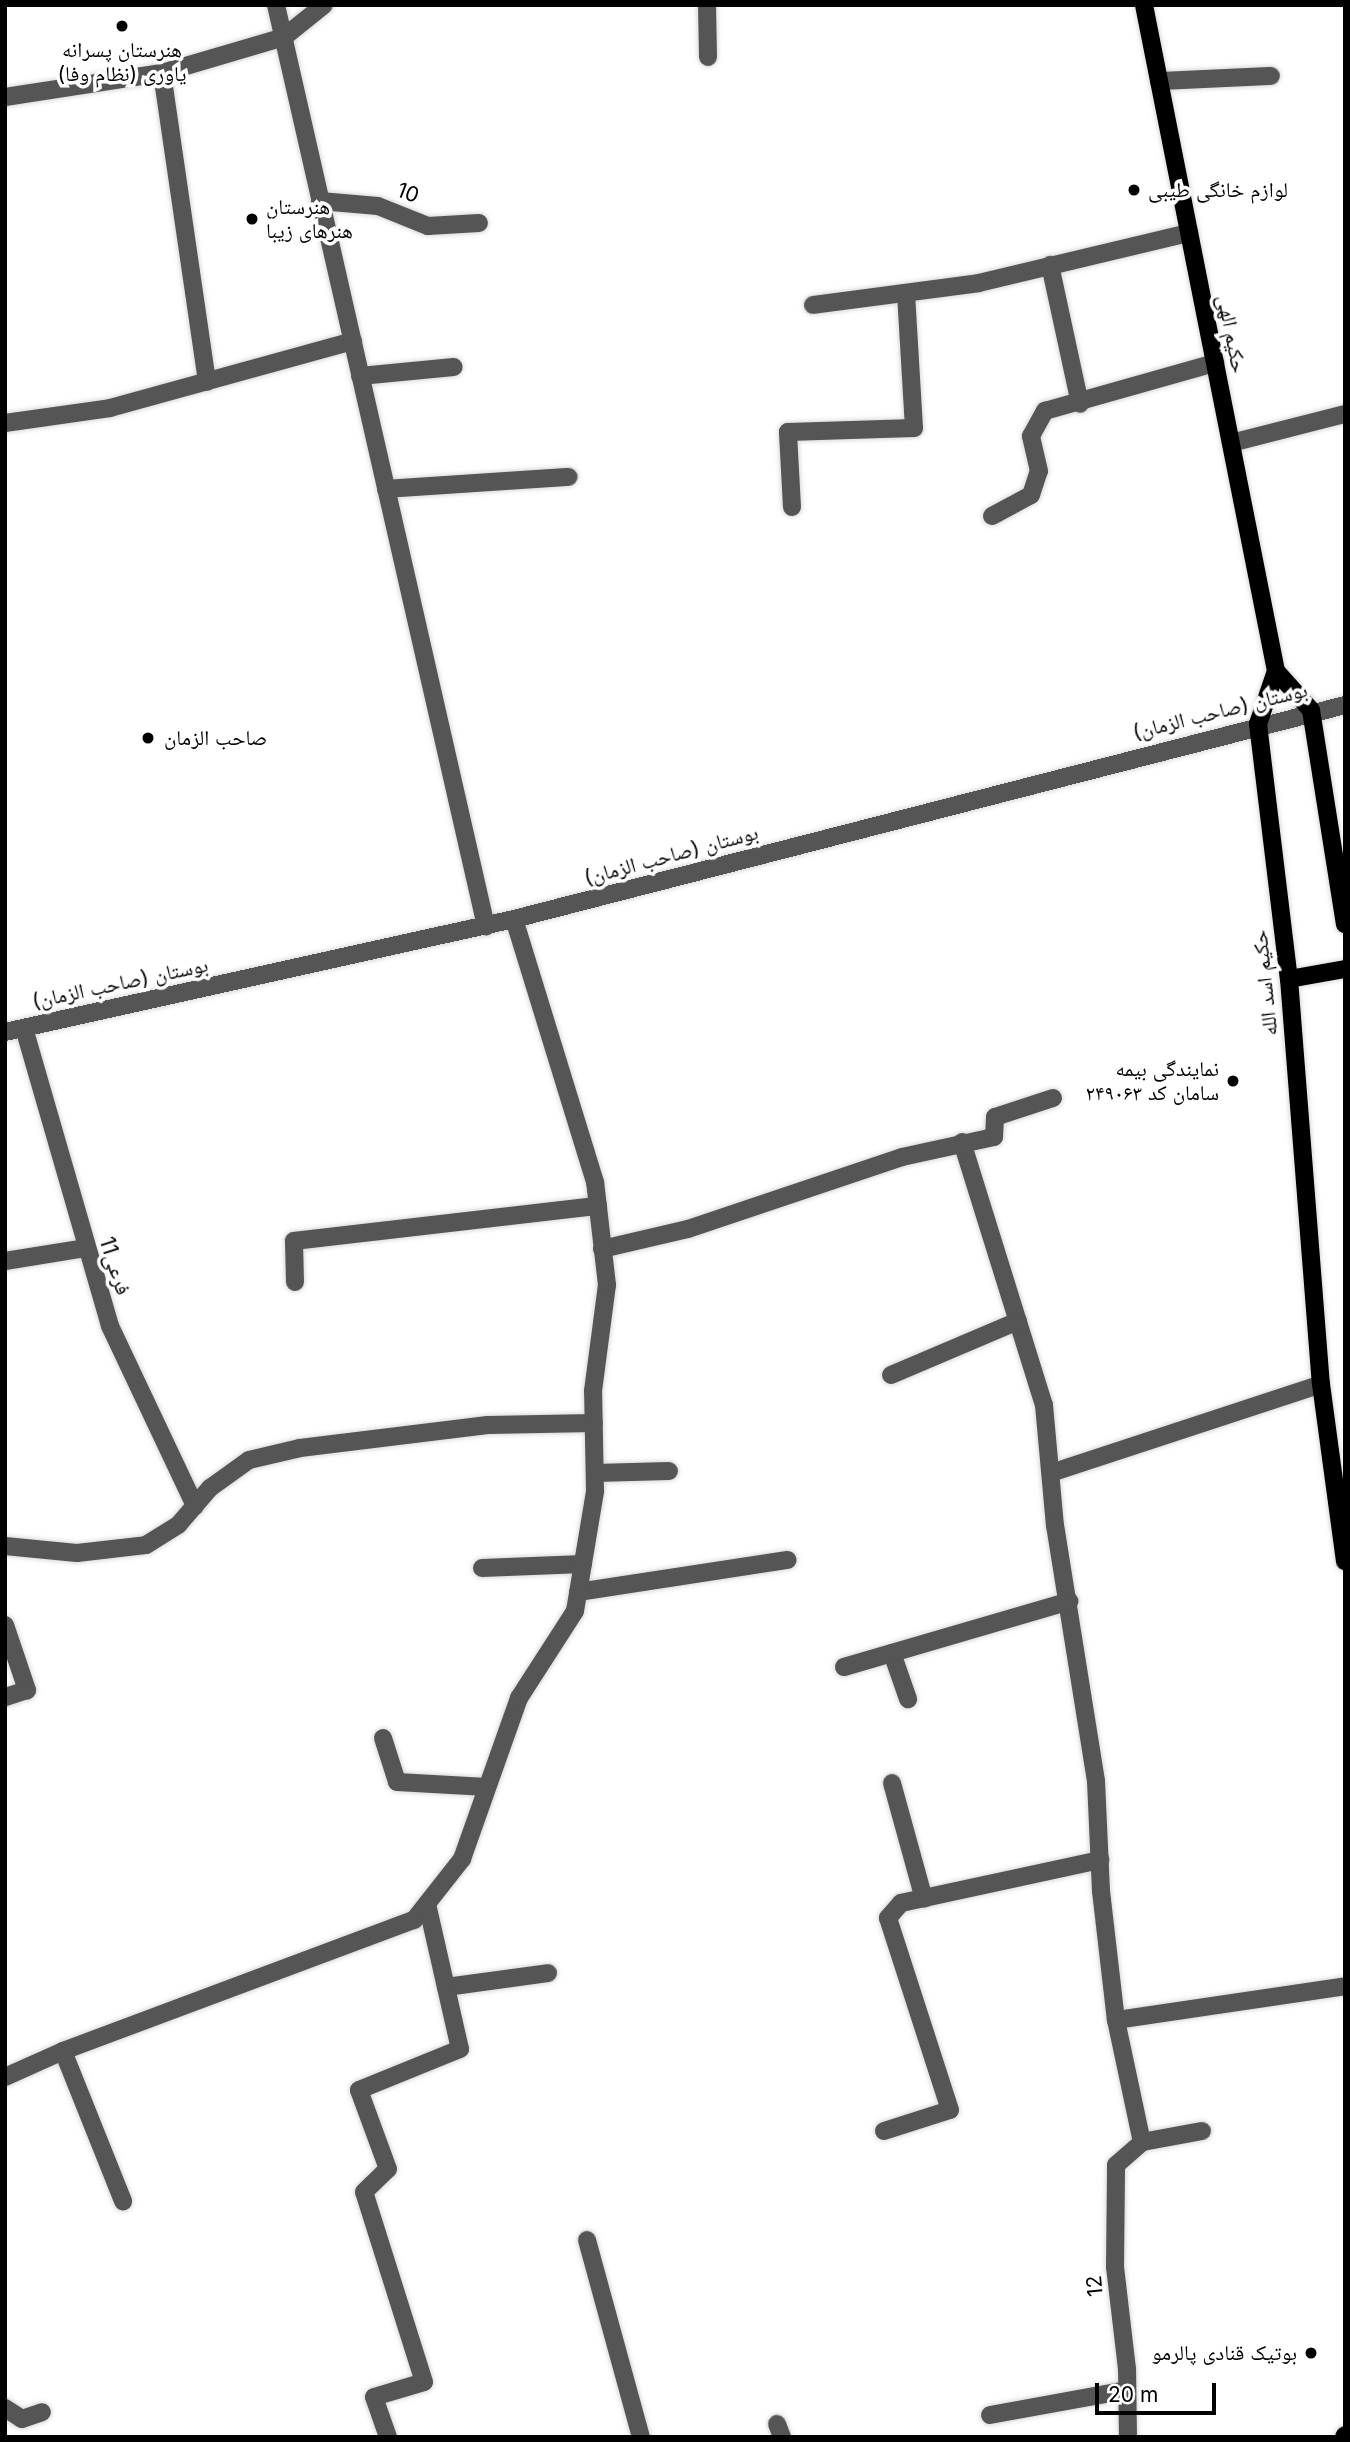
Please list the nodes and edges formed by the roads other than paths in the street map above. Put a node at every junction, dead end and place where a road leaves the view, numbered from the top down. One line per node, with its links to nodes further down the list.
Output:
1 (276, 5): 5 (street)
2 (324, 5): 5 (street)
3 (707, 5): 6 (street)
4 (1144, 5): 9 (main road, حکیم الهی)
5 (285, 37): 7 (street); 11 (street)
6 (708, 57)
7 (162, 73): 10 (street); 21 (street)
8 (1271, 76): 9 (street)
9 (1159, 81): 13 (main road, حکیم الهی)
10 (5, 97)
11 (320, 201): 12 (street, 10); 17 (street)
12 (478, 223)
13 (1189, 233): 14 (street); 18 (main road, حکیم الهی)
14 (1050, 265): 15 (street); 22 (street)
15 (906, 293): 16 (street); 28 (street)
16 (813, 305)
17 (353, 341): 20 (street); 21 (street)
18 (1215, 363): 22 (street); 25 (main road, حکیم الهی)
19 (454, 367): 20 (street)
20 (360, 376): 27 (street)
21 (207, 382): 24 (street)
22 (1080, 404): 29 (street)
23 (1345, 414): 25 (street)
24 (5, 423)
25 (1231, 443): 30 (main road, حکیم الهی)
26 (569, 477): 27 (street)
27 (386, 489): 36 (street)
28 (792, 507)
29 (992, 516)
30 (1276, 671): 32 (main road); 33 (main road, حکیم اسد الله)
31 (1345, 705): 32 (street, بوستان (صاحب الزمان))
32 (1311, 710): 33 (street, بوستان (صاحب الزمان)); 35 (main road)
33 (1258, 724): 34 (street, بوستان (صاحب الزمان)); 38 (main road, حکیم اسد الله)
34 (514, 919): 36 (street, بوستان (صاحب الزمان)); 43 (street)
35 (1345, 923)
36 (486, 926): 39 (street, بوستان (صاحب الزمان))
37 (1345, 969): 38 (main road)
38 (1289, 979): 50 (main road, حکیم اسد الله)
39 (24, 1028): 40 (street, بوستان (صاحب الزمان)); 44 (street, فرعی11)
40 (5, 1032)
41 (1053, 1098): 42 (street)
42 (962, 1142): 45 (street); 48 (street)
43 (598, 1206): 45 (street); 47 (street)
44 (85, 1248): 46 (street); 55 (street, فرعی11)
45 (602, 1249): 51 (street)
46 (5, 1261)
47 (295, 1282)
48 (1018, 1321): 49 (street); 54 (street)
49 (891, 1375)
50 (1321, 1384): 54 (street); 58 (main road, حکیم اسد الله)
51 (594, 1423): 53 (street); 55 (street)
52 (669, 1471): 53 (street)
53 (595, 1473): 59 (street)
54 (1051, 1473): 62 (street)
55 (195, 1506): 56 (street)
56 (6, 1544)
57 (788, 1560): 61 (street)
58 (1345, 1561)
59 (583, 1564): 60 (street); 61 (street)
60 (482, 1568)
61 (578, 1592): 70 (street)
62 (1070, 1601): 64 (street); 71 (street)
63 (5, 1625): 66 (street)
64 (892, 1653): 65 (street); 67 (street)
65 (844, 1667)
66 (5, 1698)
67 (908, 1699)
68 (383, 1738): 70 (street)
69 (892, 1783): 72 (street)
70 (487, 1787): 73 (street)
71 (1100, 1860): 72 (street); 77 (street)
72 (925, 1899): 80 (street)
73 (427, 1904): 76 (street); 78 (street)
74 (548, 1973): 76 (street)
75 (1345, 1986): 77 (street)
76 (446, 1987): 89 (street)
77 (1116, 2020): 82 (street)
78 (63, 2051): 79 (street); 83 (street)
79 (5, 2077)
80 (884, 2131)
81 (1202, 2131): 82 (street)
82 (1142, 2142): 85 (street, 12)
83 (123, 2201)
84 (587, 2240): 90 (street)
85 (1127, 2390): 88 (street); 91 (street, 12)
86 (5, 2408): 87 (street)
87 (42, 2413)
88 (990, 2415)
89 (388, 2437)
90 (641, 2437)
91 (1128, 2437)

